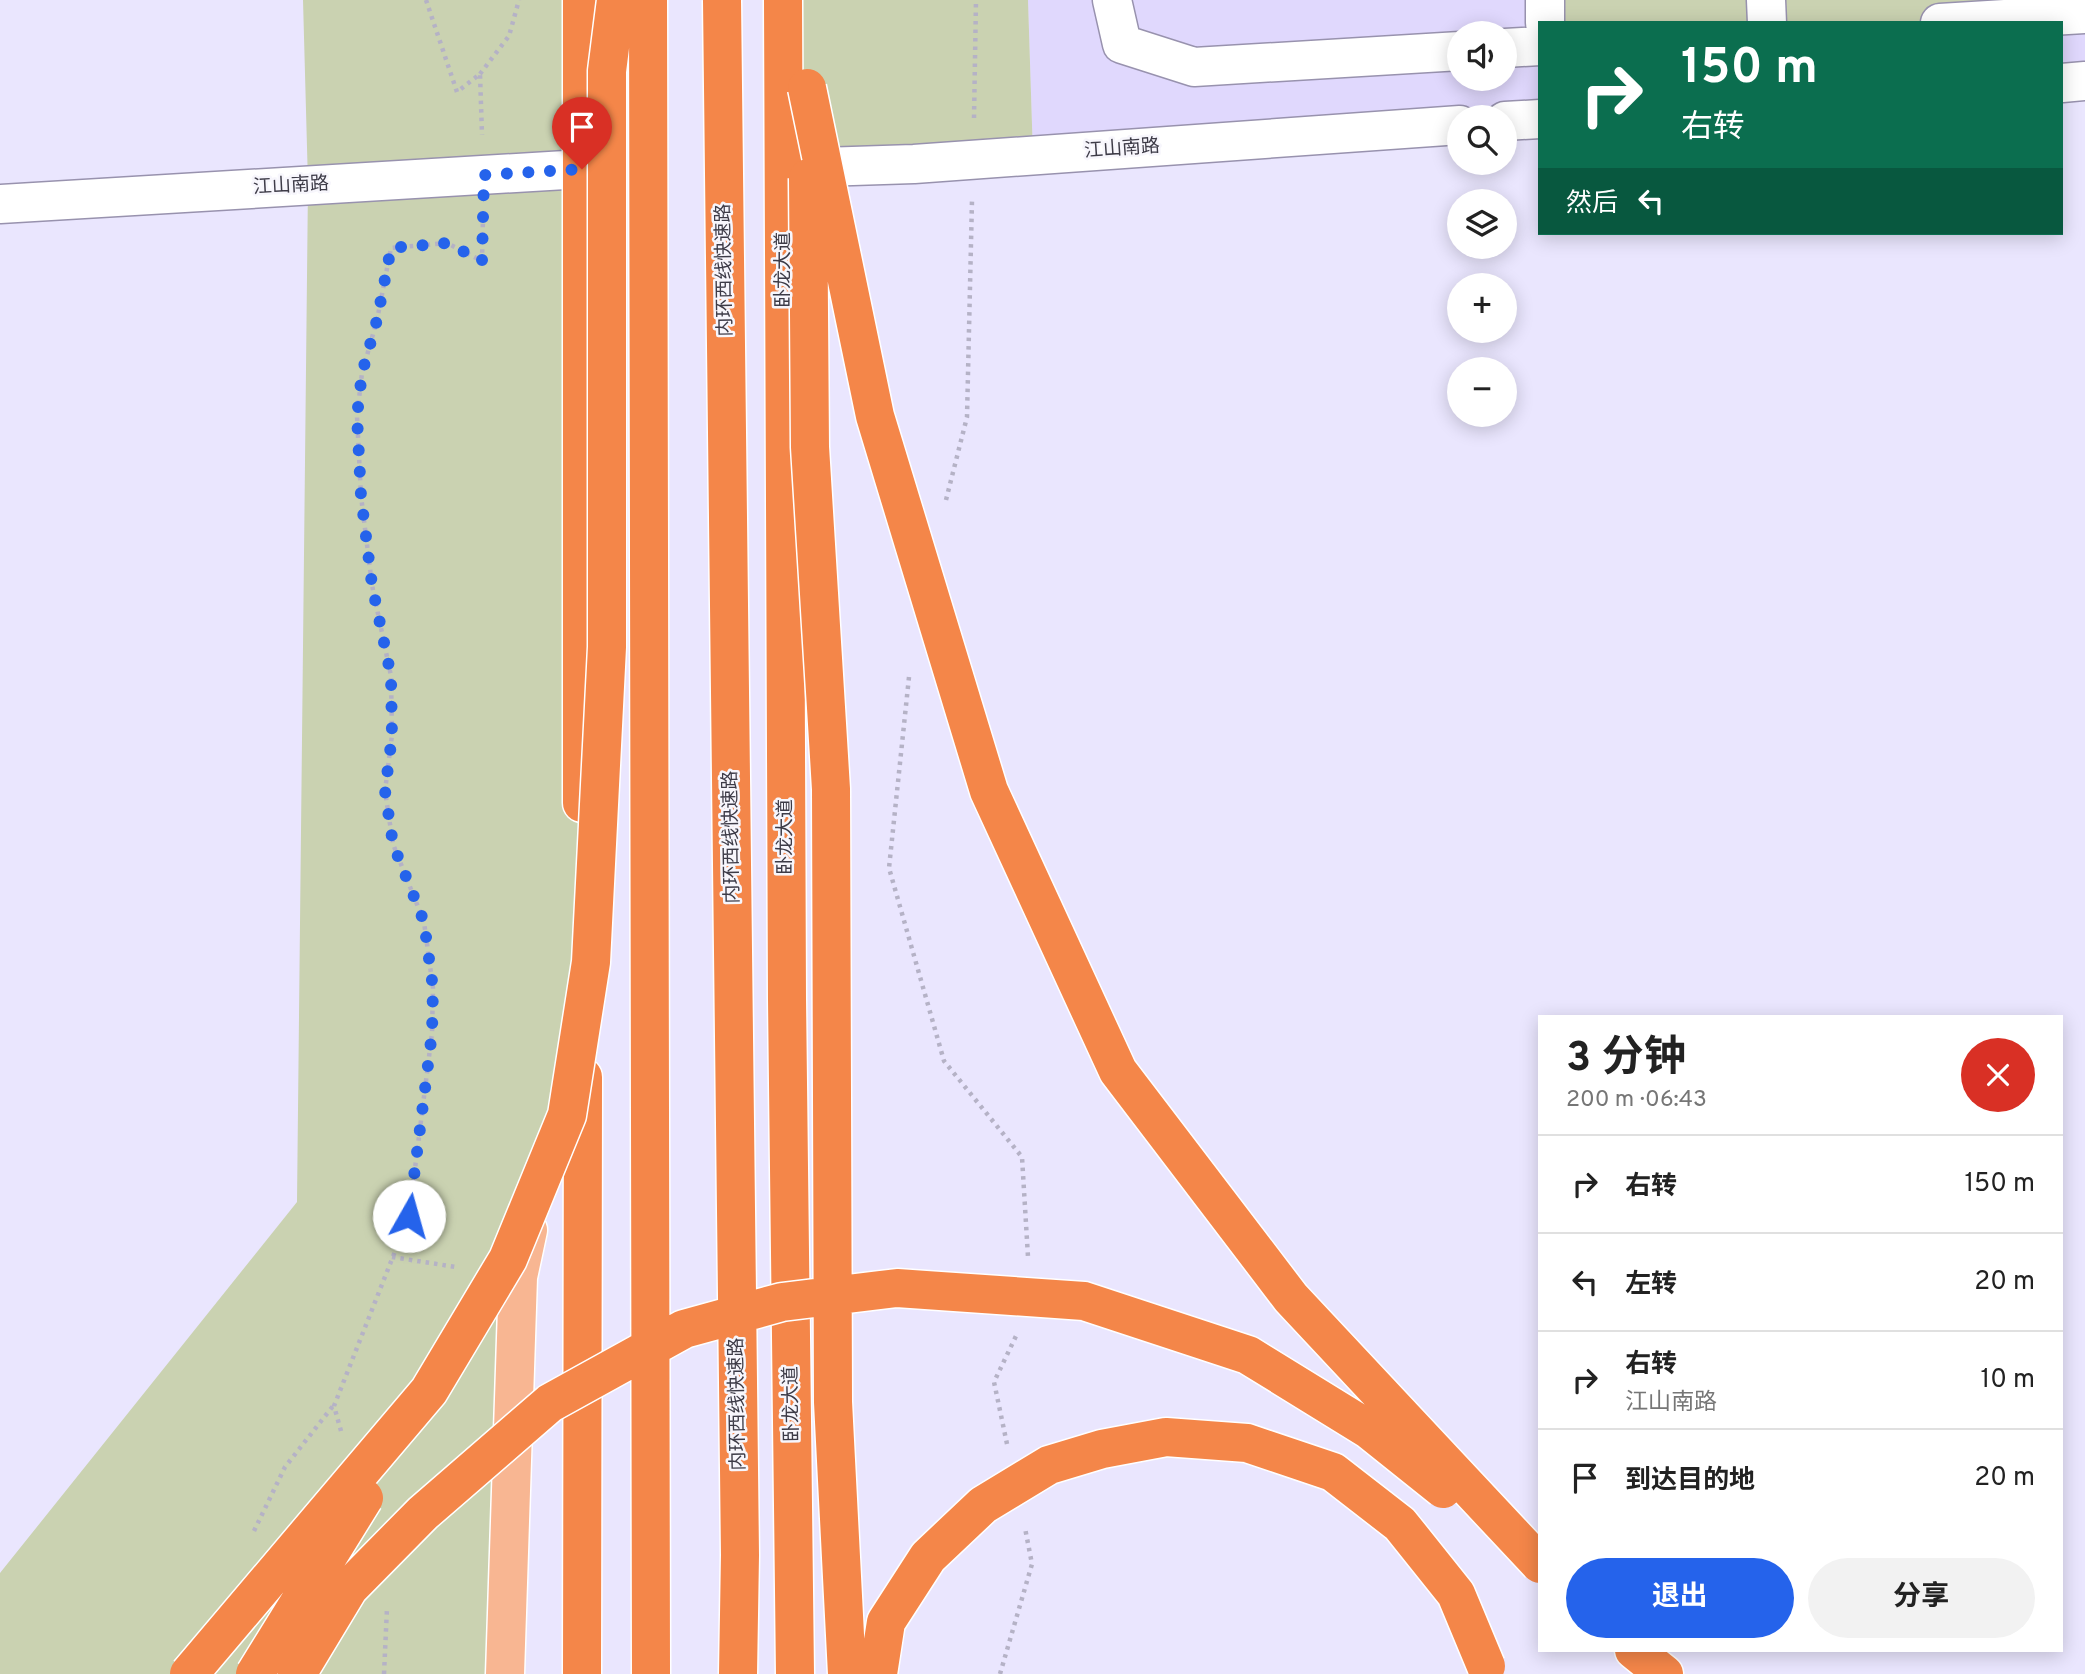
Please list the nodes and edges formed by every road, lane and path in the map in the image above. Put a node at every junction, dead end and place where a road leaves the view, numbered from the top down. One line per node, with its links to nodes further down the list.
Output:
1 (426, 0): 19 (path)
2 (519, 0): 19 (path)
3 (582, 0): 27 (highway)
4 (616, 0): 31 (highway, bridge)
5 (648, 0): 44 (highway, bridge)
6 (722, 0): 45 (highway, 内环西线快速路, bridge)
7 (783, 0): 26 (highway, 卧龙大道)
8 (806, 0): 22 (highway)
9 (1112, 0): 18 (street)
10 (1545, 0): 13 (street)
11 (1766, 0): 14 (street)
12 (2085, 14): 15 (street)
13 (1545, 21)
14 (1768, 21)
15 (1972, 21)
16 (1538, 46): 17 (street)
17 (1517, 47)
18 (1447, 52)
19 (480, 74): 28 (path)
20 (2085, 81): 21 (street)
21 (2063, 83)
22 (807, 88): 33 (highway, bridge); 48 (highway, bridge)
23 (1538, 119): 24 (street)
24 (1517, 120)
25 (1447, 126): 26 (street, 江山南路)
26 (783, 168): 35 (highway, 卧龙大道)
27 (582, 169): 28 (street, 江山南路); 30 (highway)
28 (484, 175): 29 (street, 江山南路); 32 (path)
29 (0, 204)
30 (583, 989): 42 (main road); 43 (highway)
31 (429, 1391): 38 (highway, bridge); 39 (highway, bridge)
32 (341, 1432)
33 (1538, 1564)
34 (1538, 1564): 40 (highway, bridge)
35 (794, 1592): 46 (highway, 卧龙大道); 47 (highway)
36 (387, 1603): 41 (path)
37 (1636, 1652): 51 (highway)
38 (189, 1674)
39 (255, 1674)
40 (297, 1674)
41 (384, 1674)
42 (505, 1674)
43 (582, 1674)
44 (651, 1674)
45 (738, 1674)
46 (795, 1674)
47 (809, 1674)
48 (847, 1674)
49 (878, 1674): 50 (highway, bridge)
50 (1488, 1674)
51 (1664, 1674)

